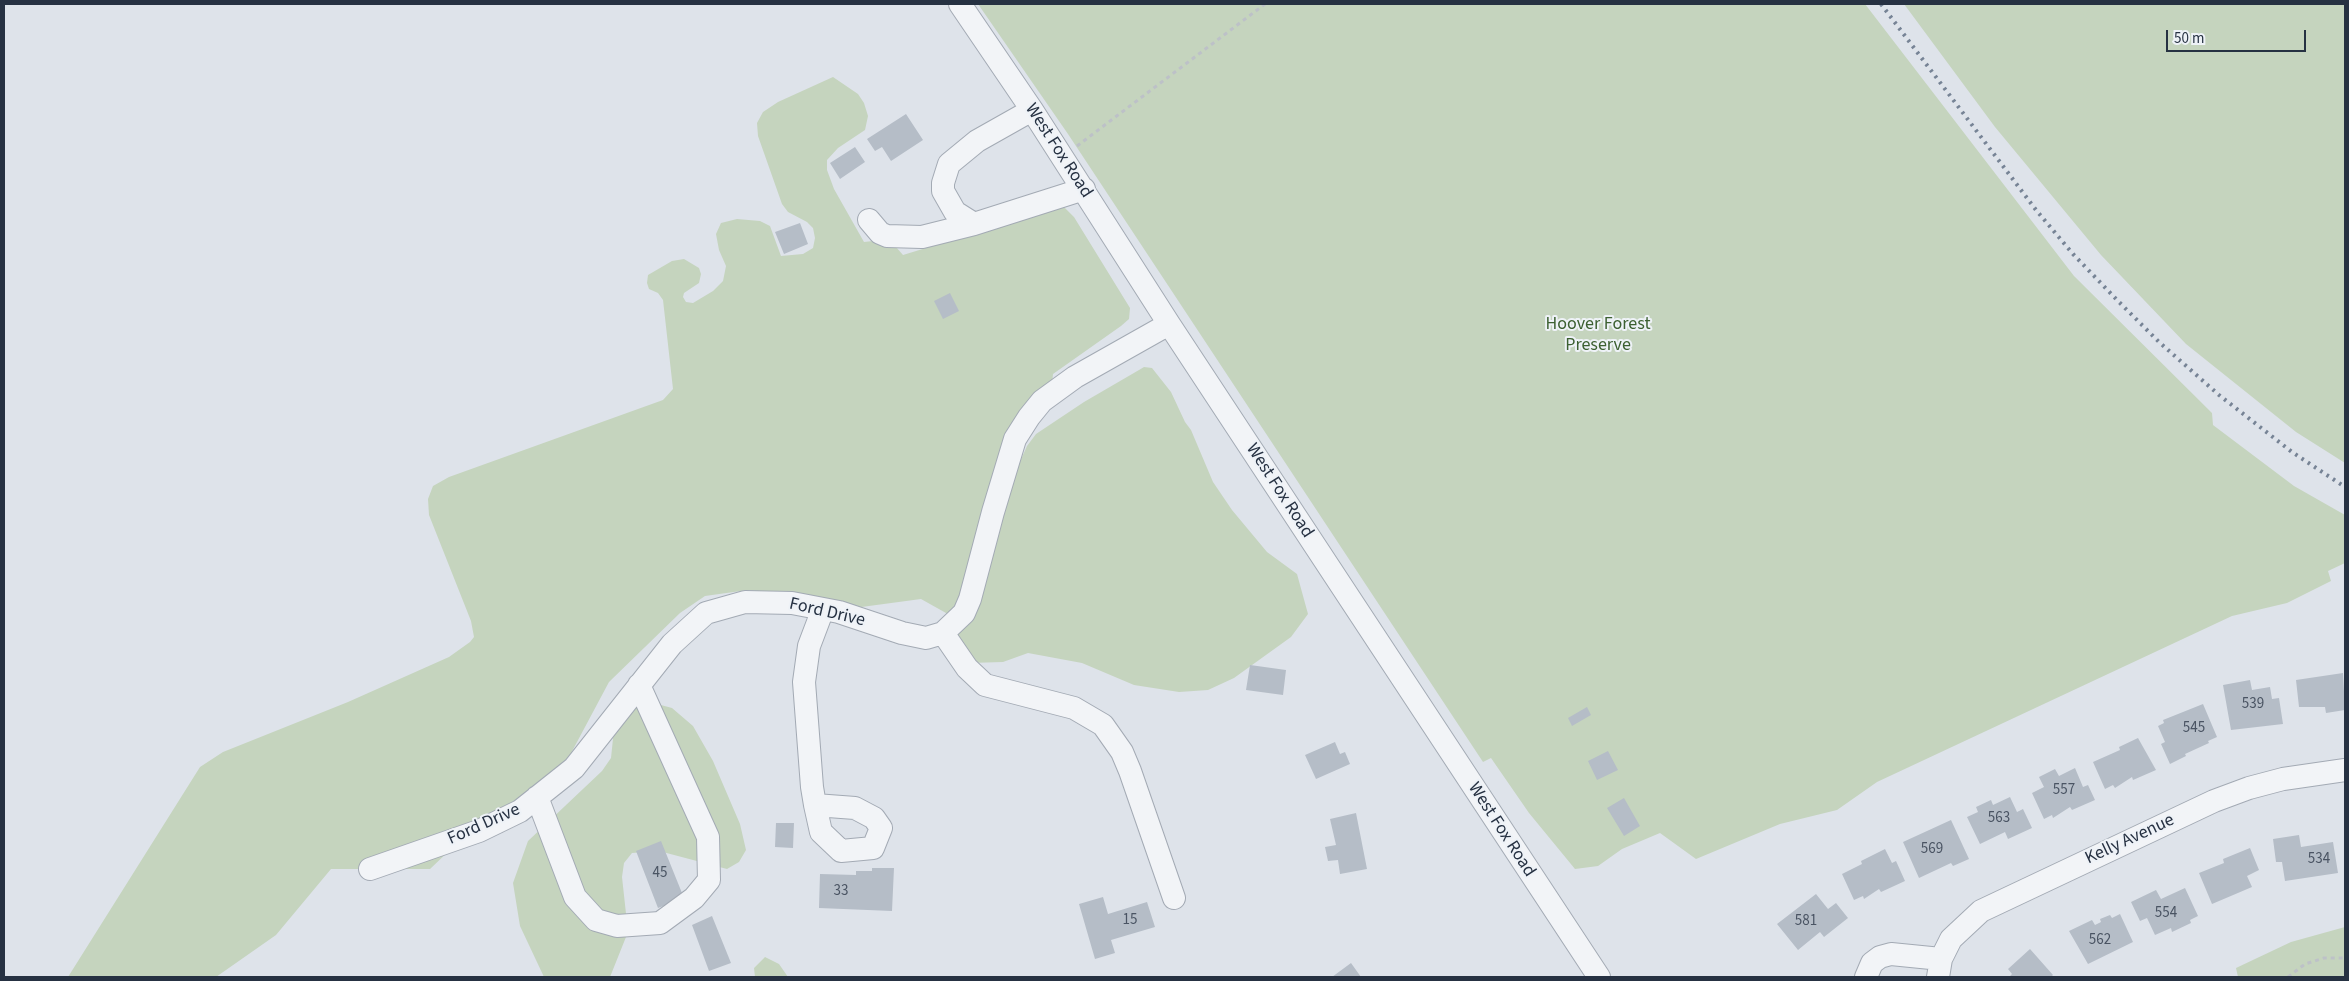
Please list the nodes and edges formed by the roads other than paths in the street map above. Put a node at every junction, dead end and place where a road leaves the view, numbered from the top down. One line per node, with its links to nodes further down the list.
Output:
1 (960, 4): 2 (street, West Fox Road)
2 (1032, 110): 3 (street, West Fox Road); 5 (street)
3 (1084, 189): 5 (street); 6 (street, West Fox Road)
4 (870, 220): 5 (street)
5 (974, 224)
6 (1169, 324): 8 (street); 16 (street, West Fox Road)
7 (823, 609): 8 (street, Ford Drive); 9 (street, Ford Drive); 12 (street)
8 (943, 633): 14 (street)
9 (639, 685): 11 (street, Ford Drive); 11 (street)
10 (2345, 770): 15 (street, Kelly Avenue)
11 (537, 797): 13 (street, Ford Drive)
12 (815, 805)
13 (370, 869)
14 (1174, 898)
15 (1939, 968): 17 (street, Kelly Avenue)
16 (1599, 977)
17 (1866, 977)

